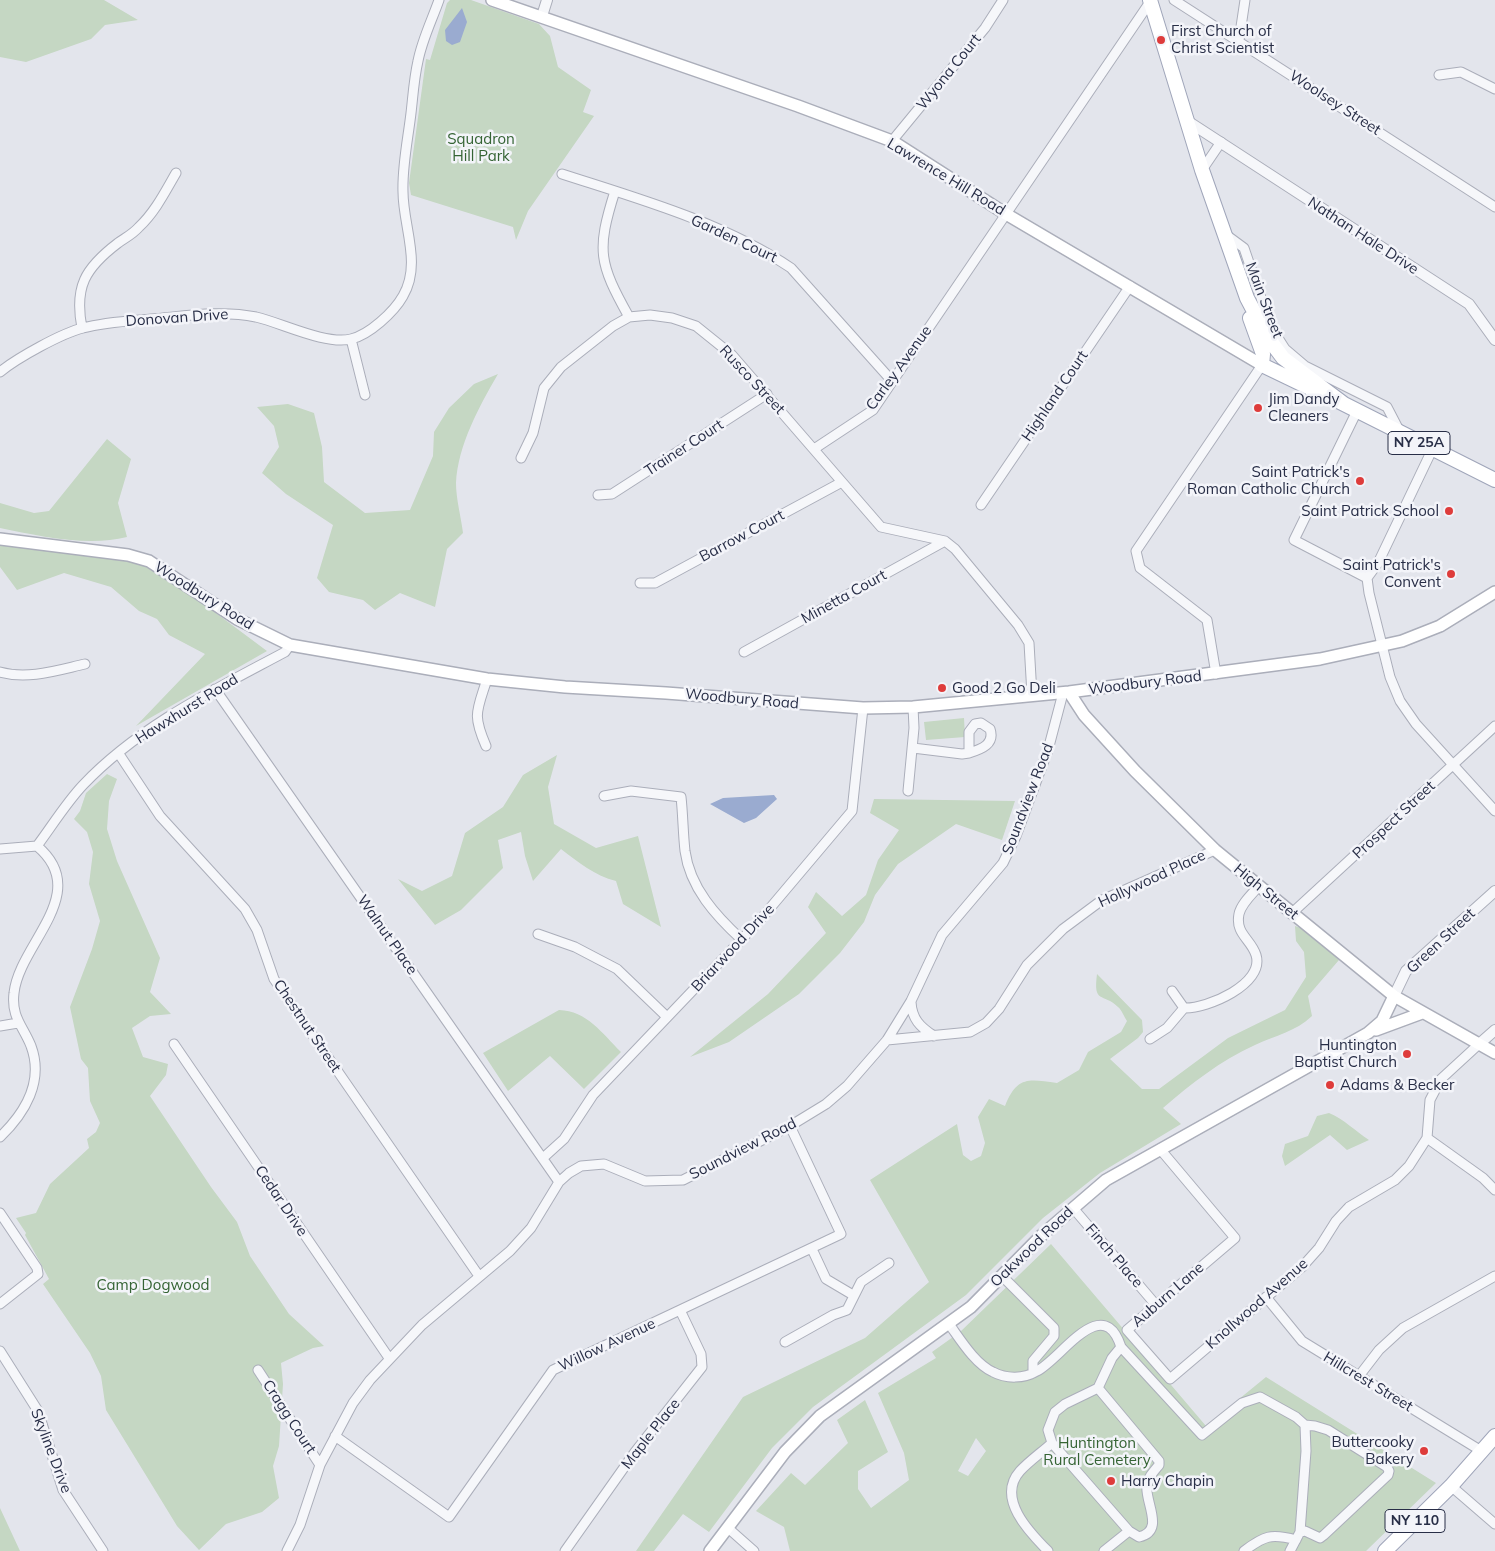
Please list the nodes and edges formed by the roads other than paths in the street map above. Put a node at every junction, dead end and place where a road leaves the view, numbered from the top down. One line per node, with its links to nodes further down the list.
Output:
1 (439, 0): 26 (street)
2 (492, 0): 8 (main road, Lawrence Hill Road)
3 (547, 0): 8 (street)
4 (1003, 0): 13 (street, Wyona Court)
5 (1174, 0): 9 (street, Woolsey Street)
6 (1245, 0): 9 (street)
7 (1150, 1): 12 (main road, Main Street / NY 25A); 20 (street, Carley Avenue)
8 (542, 16): 13 (main road, Lawrence Hill Road)
9 (1239, 40): 19 (street, Woolsey Street)
10 (1440, 75): 11 (street)
11 (1495, 89)
12 (1189, 122): 14 (street, Nathan Hale Drive); 15 (main road, Main Street / NY 25A)
13 (892, 141): 20 (main road, Lawrence Hill Road)
14 (1221, 142): 15 (street); 27 (street, Nathan Hale Drive)
15 (1202, 170): 21 (main road, Main Street / NY 25A)
16 (176, 173): 25 (street)
17 (562, 174): 18 (street, Garden Court)
18 (615, 191): 24 (street); 30 (street, Garden Court)
19 (1495, 207)
20 (1006, 214): 22 (main road, Lawrence Hill Road); 30 (street, Carley Avenue)
21 (1224, 234): 23 (main road, Main Street / NY 25A); 35 (street, Main Street)
22 (1130, 286): 28 (main road, Lawrence Hill Road); 42 (street, Highland Court)
23 (1247, 298): 28 (main road, Main Street / NY 25A); 33 (main road, Main Street / NY 25A)
24 (629, 317): 32 (street, Rusco Street); 38 (street, Rusco Street)
25 (82, 328): 26 (street, Donovan Drive); 29 (street, Donovan Drive)
26 (351, 339): 31 (street)
27 (1495, 340)
28 (1262, 365): 33 (main road, Main Street / NY 25A); 53 (street)
29 (0, 372)
30 (892, 381): 36 (street, Carley Avenue)
31 (365, 394)
32 (767, 394): 36 (street, Rusco Street); 41 (street, Trainer Court)
33 (1344, 404): 34 (main road, Main Street / NY 25A)
34 (1357, 411): 35 (main road, Main Street / NY 25A); 45 (street)
35 (1400, 432): 37 (main road, Main Street / NY 25A)
36 (814, 449): 40 (street)
37 (1432, 450): 39 (main road, Main Street / NY 25A); 45 (street)
38 (521, 458)
39 (1495, 480)
40 (842, 482): 44 (street); 46 (street, Barrow Court)
41 (598, 495)
42 (981, 505)
43 (0, 539): 48 (main road, Woodbury Road)
44 (945, 541): 50 (street, Minetta Court); 57 (street)
45 (1368, 578): 49 (street)
46 (640, 583)
47 (1495, 592): 49 (main road, Woodbury Road)
48 (290, 645): 54 (main road, Woodbury Road); 55 (street, Hawxhurst Road)
49 (1382, 647): 53 (main road, Woodbury Road); 65 (street)
50 (744, 652)
51 (85, 664): 52 (street)
52 (0, 672)
53 (1216, 674): 56 (main road, Woodbury Road)
54 (487, 679): 59 (main road, Woodbury Road); 61 (street)
55 (215, 689): 64 (street, Hawxhurst Road); 97 (street, Walnut Place)
56 (1066, 692): 57 (main road, Woodbury Road); 71 (main road, High Street); 79 (street, Soundview Road)
57 (1032, 696): 58 (main road, Woodbury Road)
58 (913, 707): 59 (main road, Woodbury Road); 62 (street)
59 (863, 708): 76 (street, Briarwood Drive)
60 (1495, 726): 65 (street, Prospect Street)
61 (486, 746)
62 (913, 748): 63 (street); 66 (street)
63 (969, 753)
64 (119, 754): 69 (street, Hawxhurst Road); 104 (street, Chestnut Street)
65 (1453, 765): 68 (street); 74 (street, Prospect Street)
66 (908, 791)
67 (604, 796): 76 (street)
68 (1495, 811)
69 (37, 846): 70 (street); 83 (street)
70 (0, 850)
71 (1215, 850): 72 (main road, High Street); 87 (street, Hollywood Place)
72 (1259, 886): 74 (main road, High Street); 80 (street)
73 (1495, 891): 78 (street, Green Street)
74 (1292, 913): 78 (main road, High Street)
75 (538, 934): 82 (street)
76 (742, 940): 82 (street, Briarwood Drive)
77 (1172, 990): 80 (street)
78 (1394, 996): 81 (main road, High Street); 86 (main road, Oakwood Road)
79 (911, 1001): 87 (street); 89 (street, Soundview Road)
80 (1184, 1008): 88 (street)
81 (1422, 1013): 86 (main road); 91 (main road, High Street)
82 (667, 1017): 97 (street, Briarwood Drive)
83 (18, 1023): 84 (street); 94 (street)
84 (0, 1026)
85 (1495, 1030): 91 (street)
86 (1368, 1034): 96 (main road, Oakwood Road)
87 (934, 1036): 89 (street, Hollywood Place)
88 (1150, 1039)
89 (888, 1040): 93 (street, Soundview Road)
90 (174, 1044): 116 (street, Cedar Drive)
91 (1478, 1045): 92 (main road, High Street); 95 (street, Knollwood Avenue)
92 (1495, 1053)
93 (790, 1126): 98 (street, Soundview Road); 102 (street, Willow Avenue)
94 (0, 1137)
95 (1427, 1138): 99 (street); 108 (street, Knollwood Avenue)
96 (1160, 1149): 100 (main road, Oakwood Road); 110 (street, Auburn Lane)
97 (543, 1158): 98 (street, Walnut Place)
98 (559, 1182): 104 (street, Soundview Road)
99 (1495, 1190)
100 (1073, 1208): 105 (main road, Oakwood Road); 110 (street, Finch Place)
101 (0, 1213): 109 (street)
102 (812, 1249): 107 (street); 111 (street, Willow Avenue)
103 (889, 1263): 107 (street)
104 (480, 1276): 116 (street, Soundview Road)
105 (1002, 1276): 112 (main road, Oakwood Road); 118 (street)
106 (1495, 1276): 119 (street)
107 (853, 1295): 113 (street)
108 (1266, 1297): 119 (street, Hillcrest Street); 120 (street, Knollwood Avenue)
109 (0, 1304)
110 (1156, 1305): 120 (street, Auburn Lane)
111 (680, 1310): 123 (street, Willow Avenue); 135 (street, Maple Place)
112 (949, 1324): 118 (street); 130 (main road, Oakwood Road)
113 (785, 1342)
114 (1121, 1347): 118 (street); 121 (street); 122 (street)
115 (0, 1351): 133 (street, Skyline Drive)
116 (389, 1358): 123 (street, Soundview Road)
117 (258, 1370): 127 (street, Cragg Court)
118 (1033, 1373)
119 (1359, 1376): 126 (street, Hillcrest Street)
120 (1170, 1379)
121 (1098, 1388): 125 (street); 131 (street)
122 (1305, 1425): 132 (street); 132 (street)
123 (335, 1436): 127 (street, Soundview Road)
124 (1495, 1436): 126 (main road, NY 110)
125 (1052, 1443): 131 (street); 138 (street)
126 (1483, 1452): 128 (main road, NY 110)
127 (320, 1464): 134 (street, Soundview Road)
128 (1451, 1486): 129 (street); 142 (main road, NY 110)
129 (1495, 1524)
130 (728, 1528): 136 (main road, Oakwood Road); 137 (street)
131 (1129, 1531): 139 (street)
132 (1298, 1536): 140 (street); 141 (street)
133 (103, 1551)
134 (287, 1551)
135 (565, 1551)
136 (710, 1551)
137 (754, 1551)
138 (1048, 1551)
139 (1104, 1551)
140 (1244, 1551)
141 (1290, 1551)
142 (1385, 1551)

